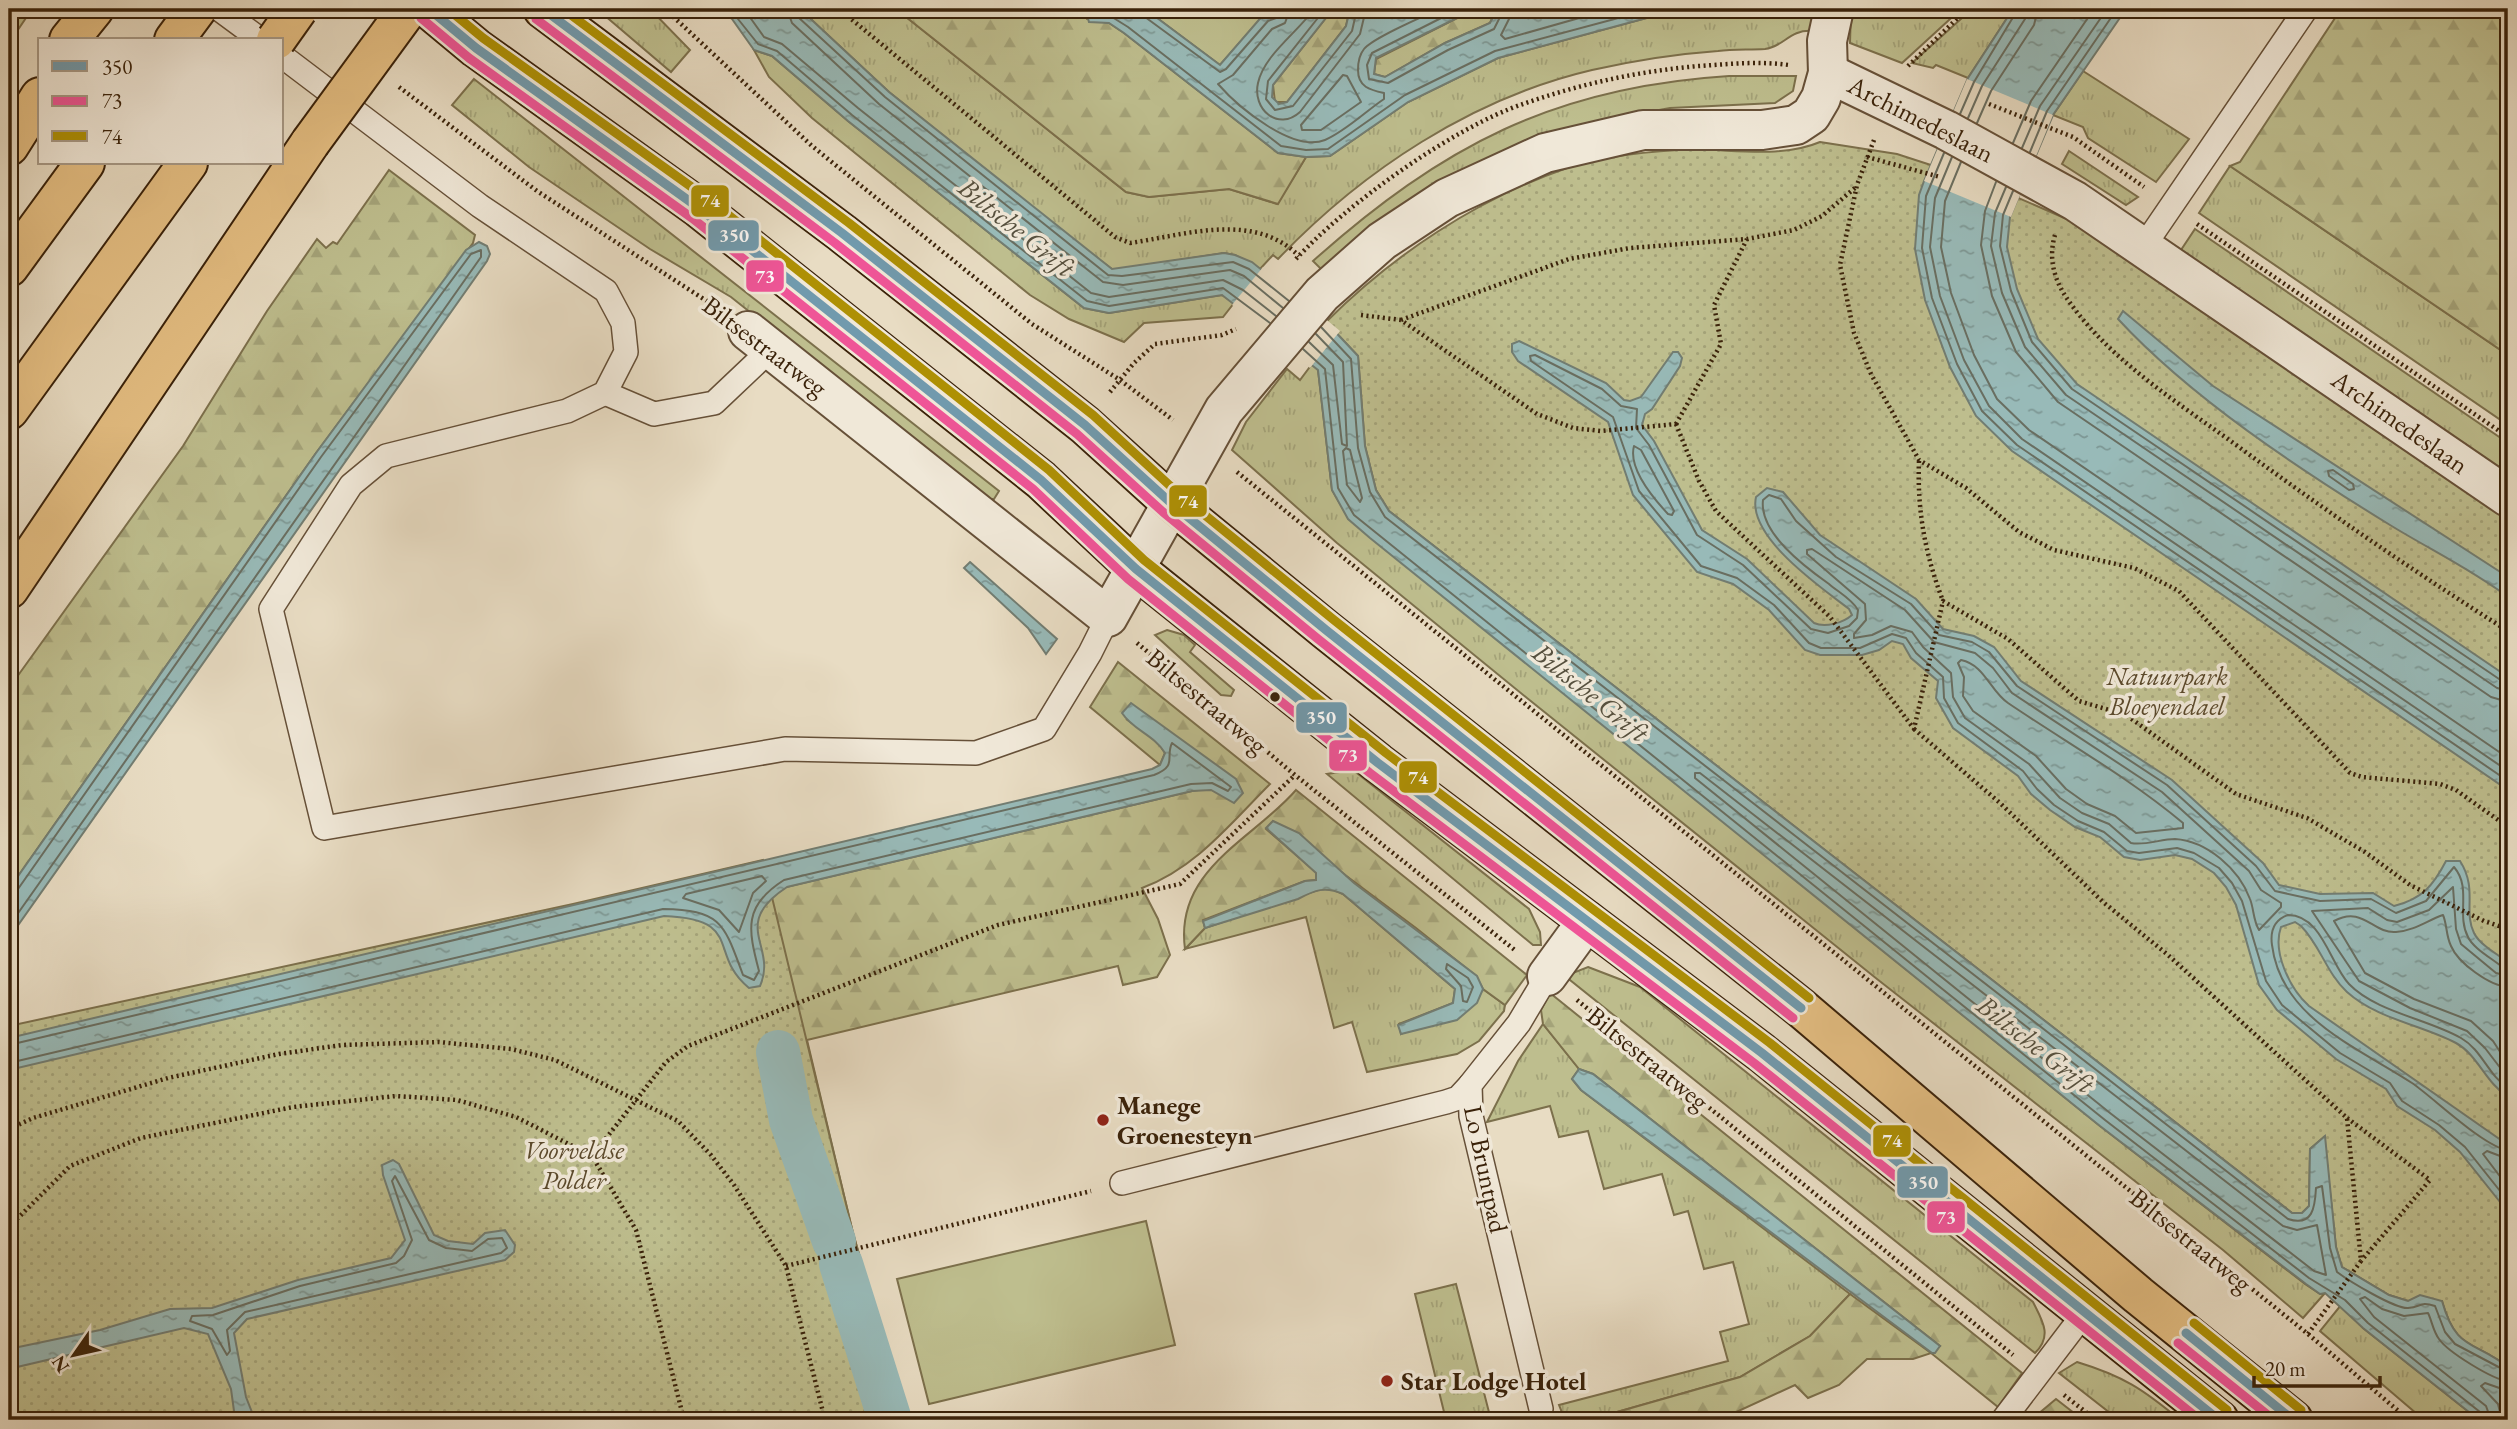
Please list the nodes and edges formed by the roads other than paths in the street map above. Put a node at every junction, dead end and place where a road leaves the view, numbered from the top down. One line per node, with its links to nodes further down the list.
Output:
1 (95, 9): 10 (main road); 11 (main road)
2 (197, 9): 12 (main road)
3 (219, 9): 13 (lane)
4 (298, 9): 14 (main road, bridge)
5 (408, 9): 28 (main road, bridge)
6 (429, 9): 32 (main road)
7 (543, 9): 30 (main road)
8 (1834, 9): 16 (street)
9 (2306, 9): 23 (lane)
10 (71, 38)
11 (78, 38)
12 (175, 38)
13 (258, 38)
14 (277, 38)
15 (284, 58): 26 (lane)
16 (1828, 73): 23 (street, Archimedeslaan); 30 (street, Archimedeslaan)
17 (38, 81): 19 (main road)
18 (38, 100): 20 (main road)
19 (9, 118)
20 (9, 146)
21 (84, 164): 24 (main road)
22 (187, 164): 27 (main road)
23 (2144, 246): 29 (street, Archimedeslaan)
24 (9, 267)
25 (760, 340): 26 (lane); 34 (street, Biltsestraatweg)
26 (605, 393): 34 (lane)
27 (9, 410)
28 (76, 486): 31 (main road); 33 (main road)
29 (2508, 496)
30 (1171, 503): 32 (street, Archimedeslaan); 43 (main road)
31 (9, 569)
32 (1136, 569): 34 (street, Archimedeslaan); 35 (main road)
33 (9, 589)
34 (1108, 617)
35 (1587, 921): 36 (street, Lo Bruntpad); 39 (main road)
36 (1547, 976): 37 (lane, Lo Bruntpad)
37 (1470, 1085): 38 (lane); 40 (lane, Lo Bruntpad)
38 (1122, 1183)
39 (2086, 1311): 41 (lane); 42 (main road)
40 (1541, 1409)
41 (2003, 1420)
42 (2219, 1420)
43 (2292, 1420)

